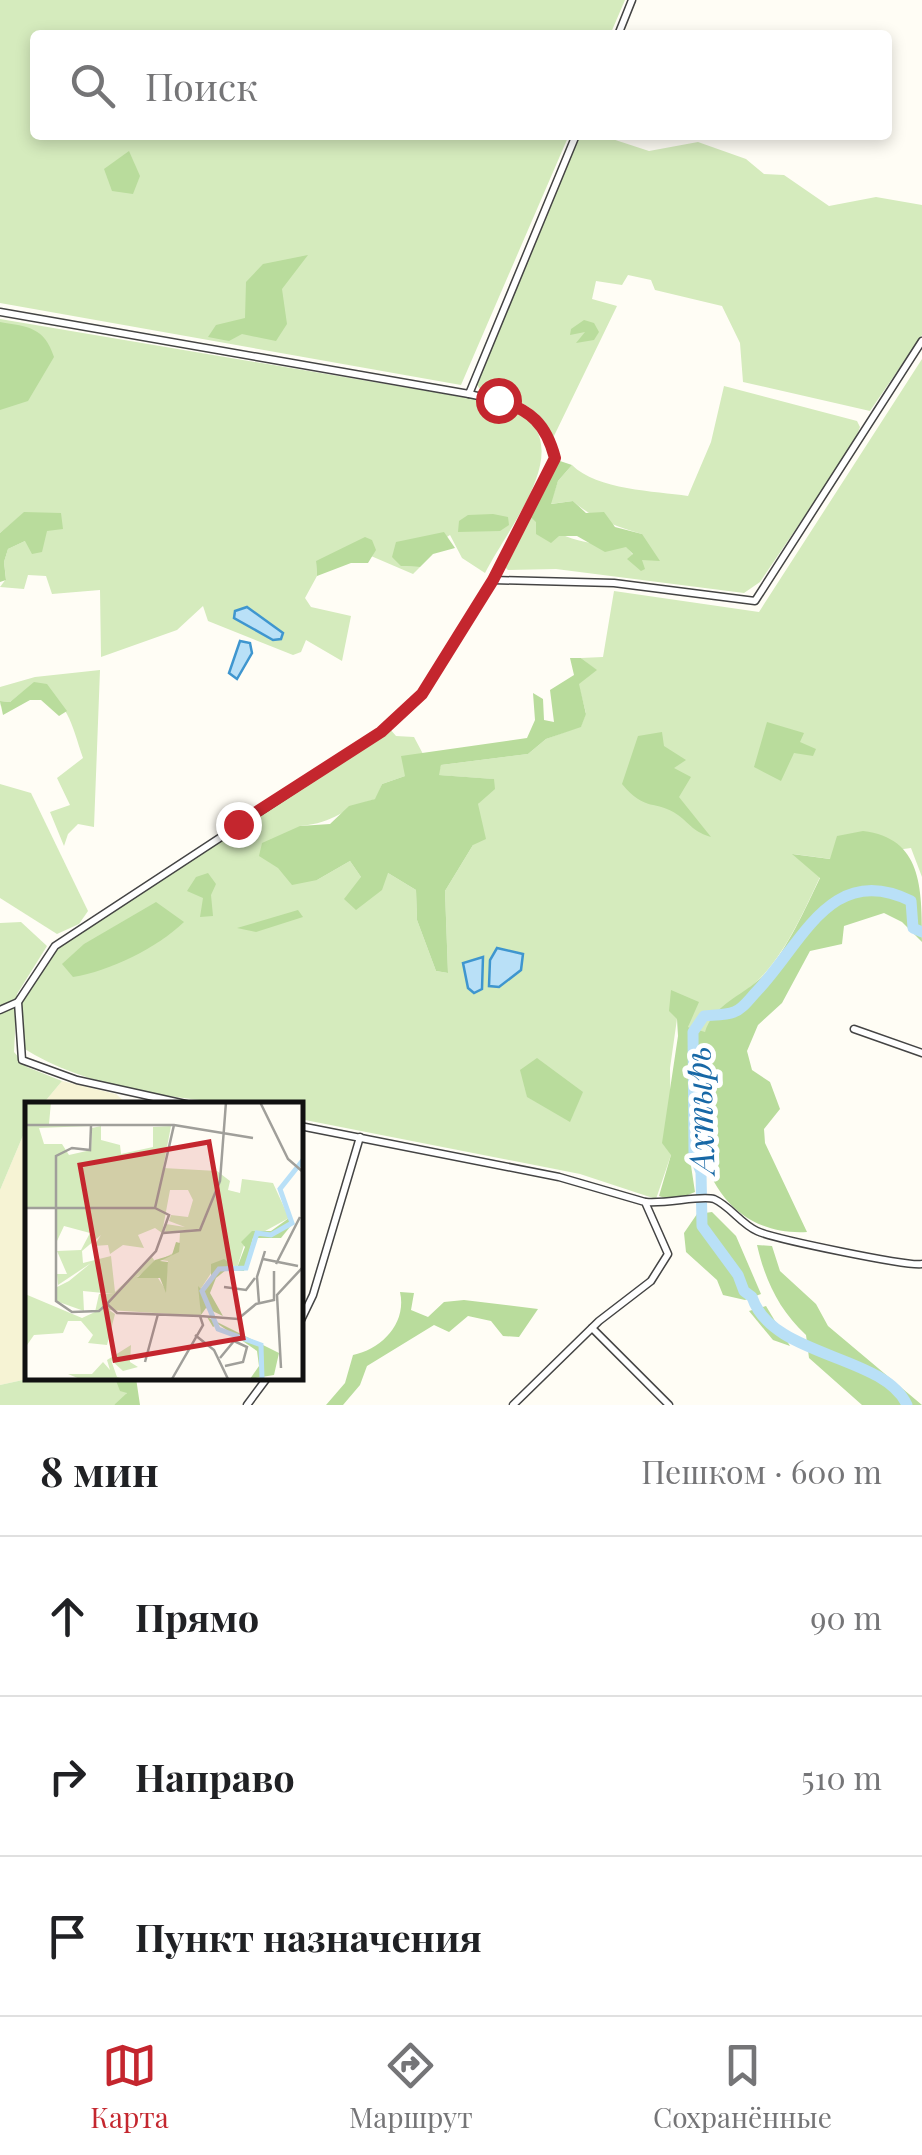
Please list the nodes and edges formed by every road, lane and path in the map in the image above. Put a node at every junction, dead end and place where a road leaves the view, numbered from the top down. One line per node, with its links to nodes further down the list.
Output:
1 (632, 0): 2 (street)
2 (620, 30)
3 (574, 140): 6 (street)
4 (0, 312): 6 (street)
5 (922, 341): 7 (street)
6 (469, 394): 7 (street)
7 (493, 580): 8 (street)
8 (18, 1002): 9 (street); 12 (street)
9 (0, 1010)
10 (854, 1029): 11 (street)
11 (922, 1053)
12 (176, 1102)
13 (302, 1126): 14 (street)
14 (360, 1137): 15 (street); 17 (street)
15 (645, 1202): 16 (street); 18 (street)
16 (922, 1264)
17 (302, 1318)
18 (592, 1328): 21 (street); 22 (street)
19 (265, 1380): 20 (street)
20 (246, 1405)
21 (513, 1405)
22 (669, 1405)

